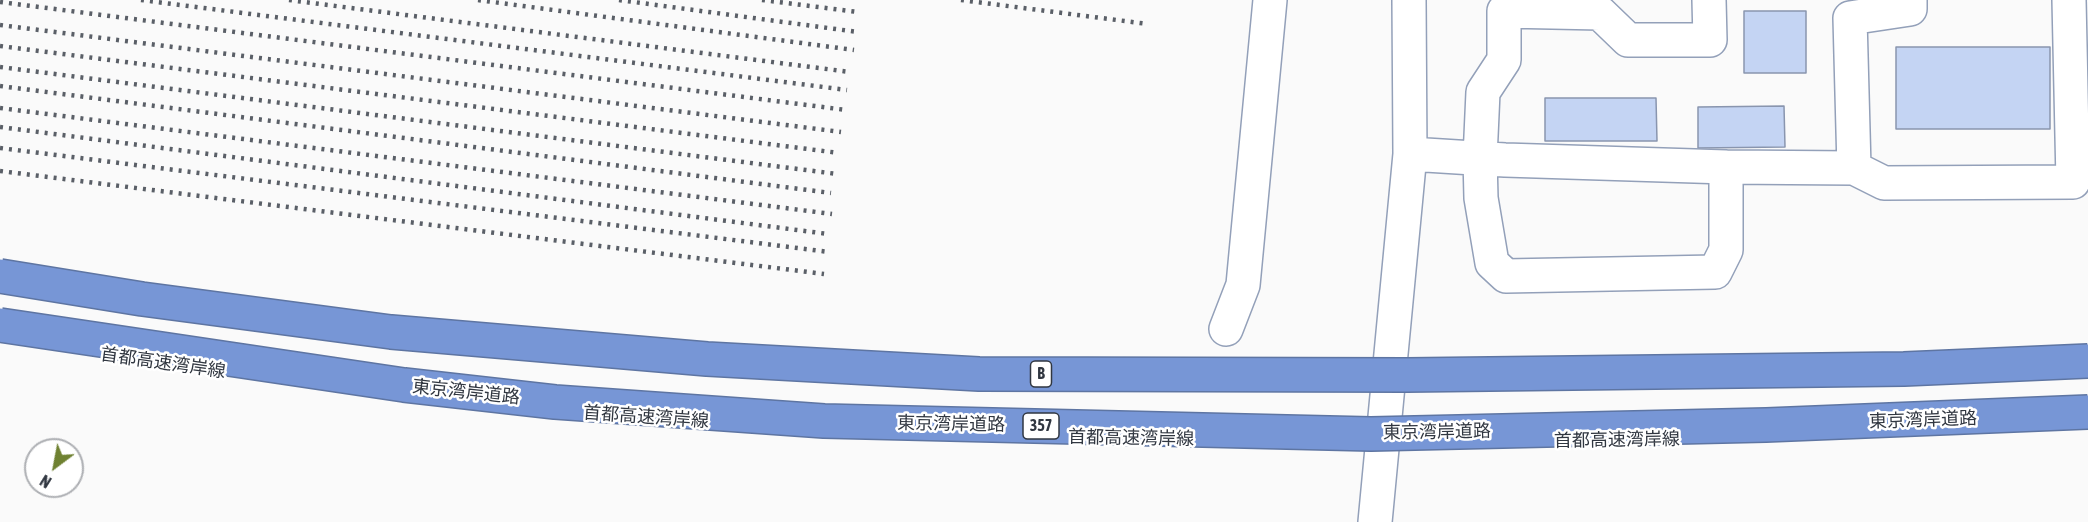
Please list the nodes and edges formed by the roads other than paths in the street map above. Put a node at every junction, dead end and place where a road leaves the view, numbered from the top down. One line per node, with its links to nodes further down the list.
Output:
1 (1270, 0): 15 (street)
2 (1409, 0): 8 (street)
3 (1709, 0): 7 (street)
4 (1910, 0): 11 (street)
5 (2069, 0): 11 (street)
6 (1504, 5): 7 (street); 9 (street)
7 (1600, 7)
8 (1410, 154): 9 (street); 21 (street)
9 (1480, 158): 10 (street); 10 (street)
10 (1725, 167): 11 (street)
11 (1854, 168)
12 (0, 276): 17 (highway, B, bridge)
13 (0, 290): 18 (highway, 357)
14 (0, 325): 19 (highway, 東京湾岸道路 / 357, bridge)
15 (1226, 329)
16 (0, 337): 20 (highway, 首都高速湾岸線)
17 (2088, 361)
18 (2088, 373)
19 (2088, 412)
20 (2088, 424)
21 (1375, 522)

